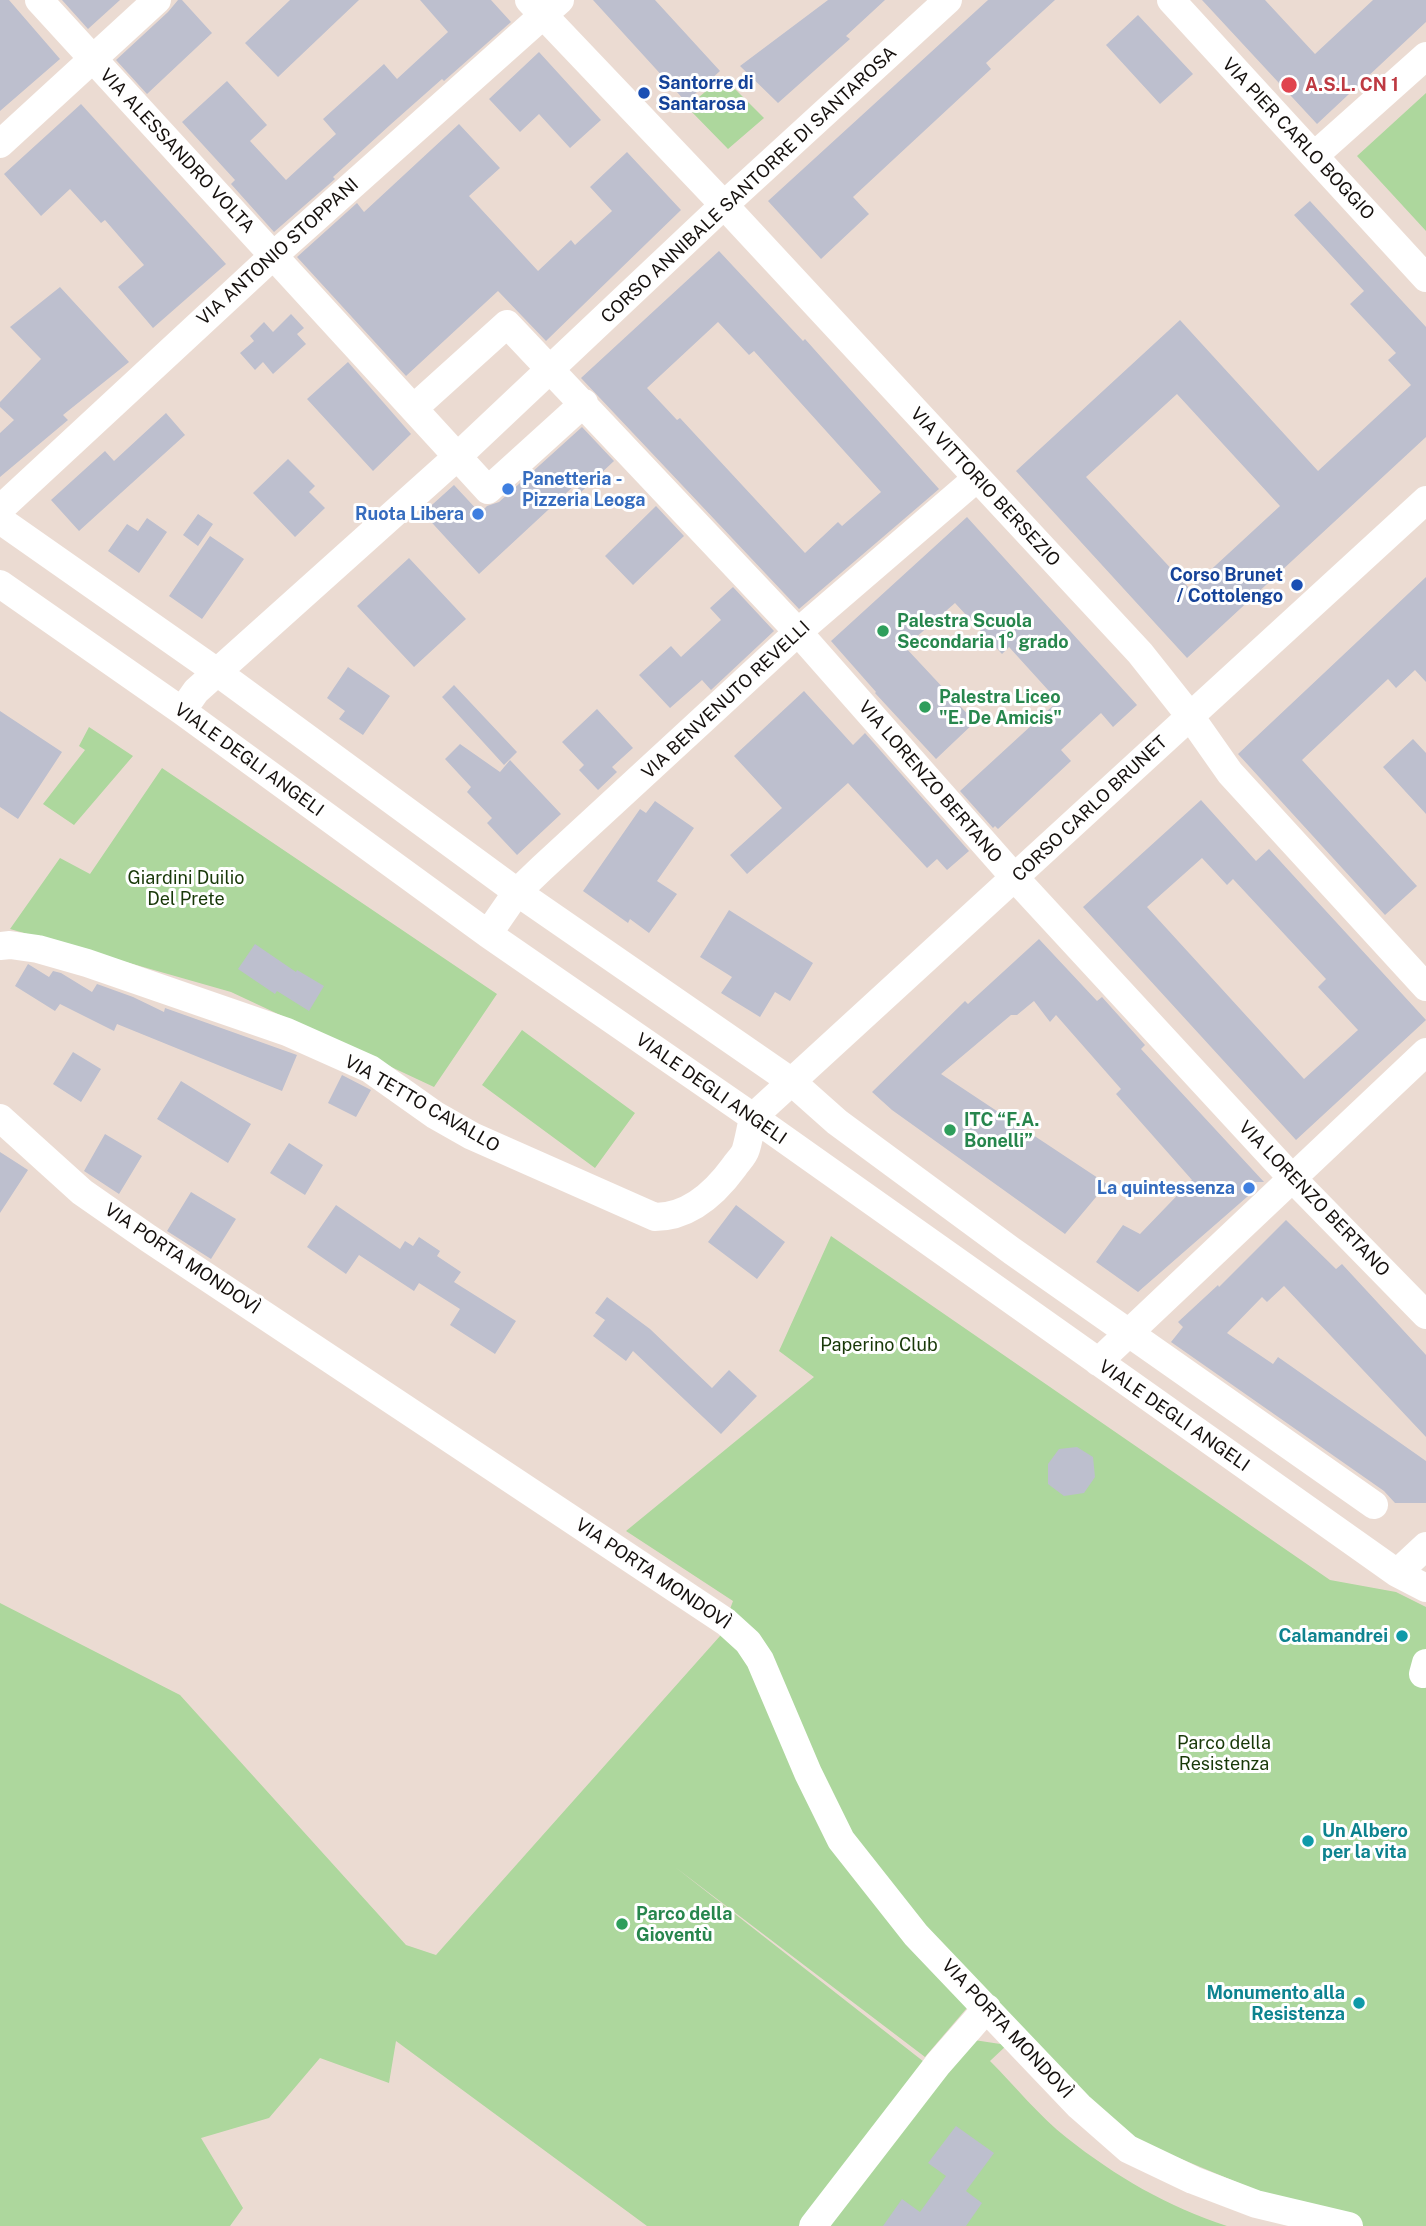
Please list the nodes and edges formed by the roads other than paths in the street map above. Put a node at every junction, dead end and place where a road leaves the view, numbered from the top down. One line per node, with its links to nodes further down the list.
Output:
1 (39, 0): 7 (street, VIA ALESSANDRO VOLTA)
2 (157, 0): 7 (street)
3 (948, 0): 10 (street, CORSO ANNIBALE SANTORRE DI SANTAROSA)
4 (1171, 0): 9 (street, VIA PIER CARLO BOGGIO)
5 (544, 5): 10 (street, VIA VITTORIO BERSEZIO); 11 (street, VIA ANTONIO STOPPANI)
6 (1426, 55): 9 (street)
7 (92, 59): 8 (street); 11 (street, VIA ALESSANDRO VOLTA)
8 (0, 144)
9 (1314, 156): 12 (street, VIA PIER CARLO BOGGIO)
10 (724, 205): 13 (street, CORSO ANNIBALE SANTORRE DI SANTAROSA); 17 (street, VIA VITTORIO BERSEZIO)
11 (273, 256): 15 (street, VIA ALESSANDRO VOLTA); 19 (street, VIA ANTONIO STOPPANI)
12 (1426, 278)
13 (551, 370): 14 (street, VIA LORENZO BERTANO); 15 (street); 16 (street, CORSO ANNIBALE SANTORRE DI SANTAROSA)
14 (584, 403): 16 (street); 22 (street, VIA LORENZO BERTANO)
15 (414, 408): 16 (street, VIA ALESSANDRO VOLTA)
16 (458, 456): 23 (street, CORSO ANNIBALE SANTORRE DI SANTAROSA)
17 (977, 478): 22 (street, VIA BENVENUTO REVELLI); 25 (street, VIA VITTORIO BERSEZIO)
18 (1426, 500): 25 (street, CORSO CARLO BRUNET)
19 (0, 509)
20 (0, 520): 23 (street)
21 (0, 584): 24 (street, VIALE DEGLI ANGELI)
22 (798, 632): 26 (street, VIA LORENZO BERTANO); 27 (street, VIA BENVENUTO REVELLI)
23 (217, 672): 24 (street, CORSO ANNIBALE SANTORRE DI SANTAROSA); 27 (street)
24 (182, 711): 28 (street, VIALE DEGLI ANGELI)
25 (1190, 716): 26 (street, CORSO CARLO BRUNET); 30 (street, VIA VITTORIO BERSEZIO)
26 (1015, 878): 32 (street, CORSO CARLO BRUNET); 35 (street, VIA LORENZO BERTANO)
27 (517, 892): 28 (street, VIA BENVENUTO REVELLI); 32 (street)
28 (488, 934): 33 (street, VIALE DEGLI ANGELI)
29 (0, 946): 33 (street, VIA TETTO CAVALLO)
30 (1426, 987)
31 (1426, 1052): 35 (street)
32 (792, 1082): 33 (street, CORSO CARLO BRUNET); 37 (street)
33 (753, 1117): 38 (street, VIALE DEGLI ANGELI)
34 (5, 1123): 43 (street, VIA PORTA MONDOVÌ)
35 (1292, 1178): 36 (street, VIA LORENZO BERTANO); 37 (street)
36 (1426, 1315)
37 (1129, 1332): 38 (street); 39 (street)
38 (1098, 1362): 41 (street, VIALE DEGLI ANGELI)
39 (1374, 1505)
40 (1426, 1546): 41 (street)
41 (1397, 1573): 42 (street, VIALE DEGLI ANGELI)
42 (1426, 1588)
43 (987, 2008): 44 (street); 45 (street, VIA PORTA MONDOVÌ)
44 (813, 2226)
45 (1349, 2226)

